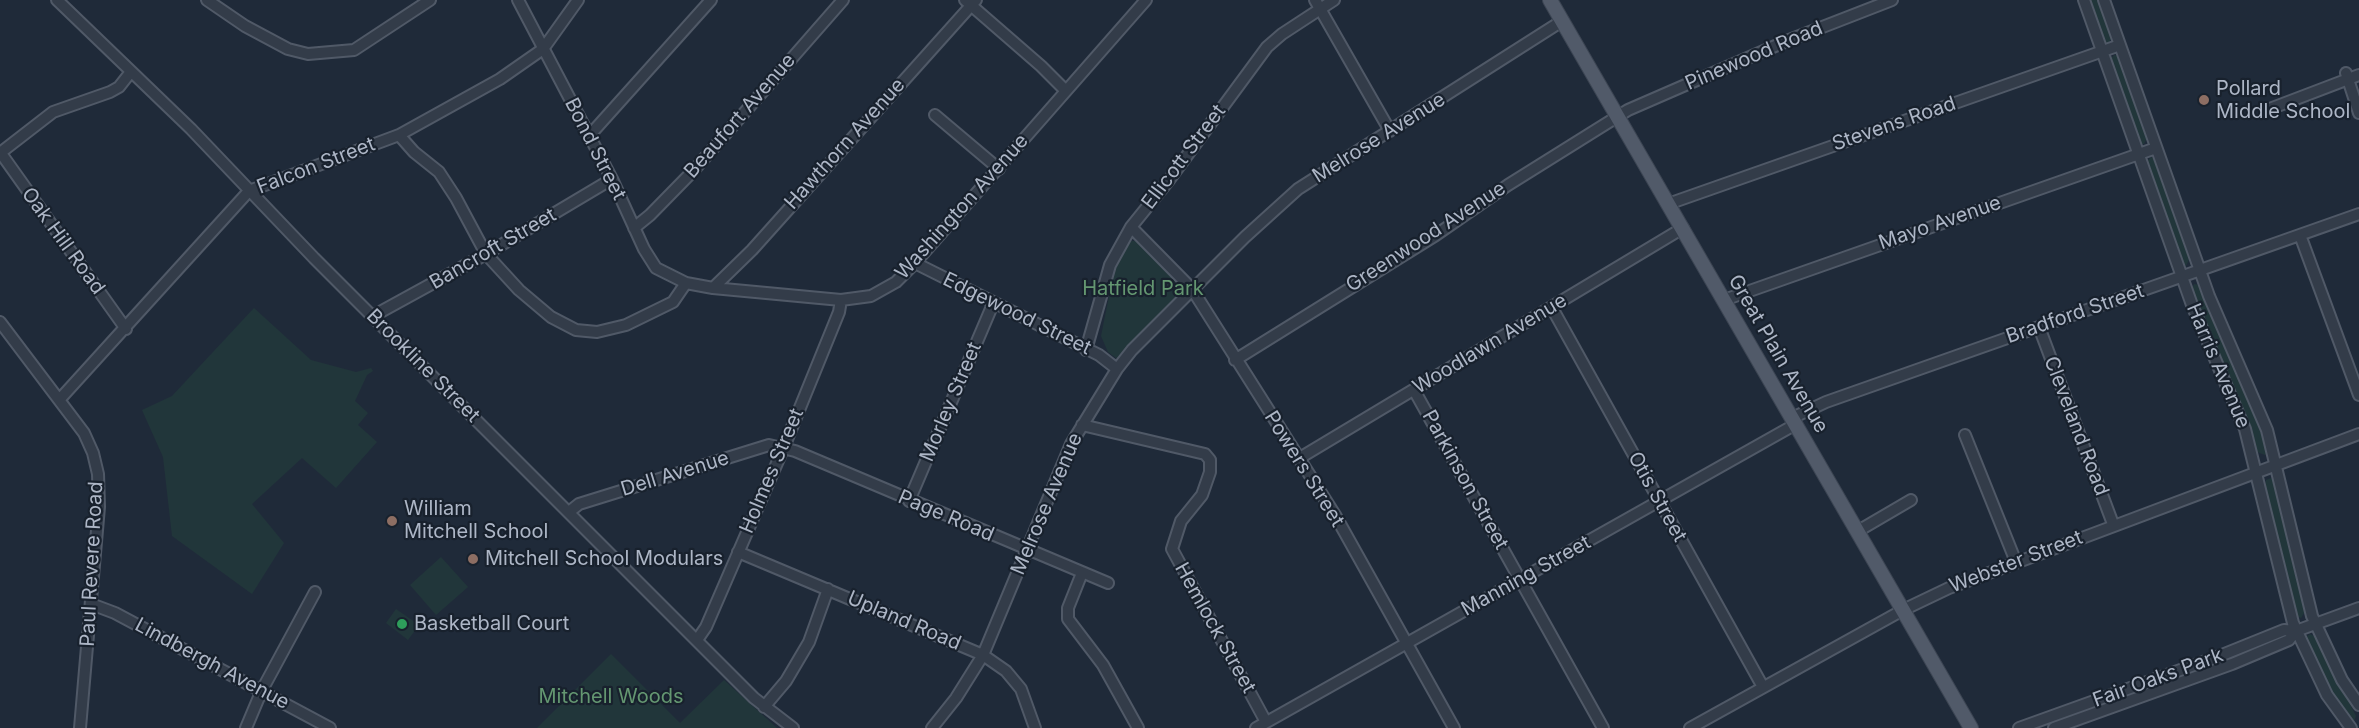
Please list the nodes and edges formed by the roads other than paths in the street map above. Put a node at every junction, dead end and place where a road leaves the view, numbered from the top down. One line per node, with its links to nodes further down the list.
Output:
1 (57, 0): 20 (street, Brookline Street)
2 (207, 0): 13 (street)
3 (518, 0): 18 (street, Bond Street)
4 (578, 0): 18 (street, Falcon Street)
5 (711, 0): 29 (street)
6 (843, 0): 39 (street, Beaufort Avenue)
7 (1146, 0): 22 (street, Washington Avenue)
8 (1334, 0): 15 (street, Ellicott Street)
9 (1550, 0): 16 (main road, Great Plain Avenue)
10 (1892, 0): 26 (street, Pinewood Road)
11 (2084, 0): 19 (street, Harris Avenue)
12 (2104, 0): 17 (street, Harris Avenue)
13 (422, 2)
14 (971, 2): 22 (street); 47 (street, Hawthorn Avenue)
15 (1318, 4): 27 (street); 38 (street, Ellicott Street)
16 (1562, 21): 26 (main road, Great Plain Avenue); 27 (street, Melrose Avenue)
17 (2120, 45): 19 (street, Stevens Road); 30 (street, Harris Avenue)
18 (543, 49): 28 (street, Falcon Street); 29 (street, Bond Street)
19 (2102, 51): 32 (street, Harris Avenue); 36 (street, Stevens Road)
20 (130, 73): 31 (street); 35 (street, Brookline Street)
21 (2351, 75): 23 (street); 24 (street)
22 (1066, 92): 33 (street, Washington Avenue)
23 (2267, 110)
24 (2359, 113)
25 (934, 115): 33 (street)
26 (1618, 116): 36 (main road, Great Plain Avenue); 58 (street, Greenwood Avenue)
27 (1390, 131): 48 (street, Melrose Avenue)
28 (399, 135): 35 (street, Falcon Street); 42 (street)
29 (589, 136): 34 (street, Bond Street)
30 (2156, 148): 32 (street, Mayo Avenue); 44 (street, Harris Avenue)
31 (0, 153): 56 (street, Oak Hill Road)
32 (2138, 154): 45 (street, Harris Avenue); 50 (street, Mayo Avenue)
33 (999, 169): 43 (street, Washington Avenue)
34 (612, 179): 39 (street, Bond Street); 42 (street, Bancroft Street)
35 (249, 191): 53 (street, Brookline Street); 56 (street, Falcon Street)
36 (1668, 204): 40 (main road, Great Plain Avenue)
37 (2359, 214): 41 (street, Bradford Street)
38 (1131, 227): 48 (street, Powers Street); 57 (street, Ellicott Street)
39 (634, 228): 46 (street, Bond Street)
40 (1683, 228): 50 (main road, Great Plain Avenue); 52 (street, Woodlawn Avenue)
41 (2300, 235): 44 (street, Bradford Street); 61 (street)
42 (486, 254): 46 (street); 53 (street, Bancroft Street)
43 (915, 263): 49 (street, Washington Avenue); 51 (street, Edgewood Street)
44 (2199, 270): 45 (street, Bradford Street); 69 (street, Harris Avenue)
45 (2181, 277): 55 (street, Bradford Street); 70 (street, Harris Avenue)
46 (686, 283): 47 (street, Washington Avenue)
47 (713, 288): 49 (street, Washington Avenue)
48 (1192, 289): 58 (street, Powers Street); 59 (street, Melrose Avenue)
49 (841, 300): 67 (street, Holmes Street)
50 (1724, 300): 63 (main road, Great Plain Avenue)
51 (993, 304): 57 (street, Edgewood Street); 72 (street, Morley Street)
52 (1552, 308): 60 (street, Woodlawn Avenue); 73 (street, Otis Street)
53 (373, 316): 74 (street, Brookline Street)
54 (0, 322): 62 (street, Paul Revere Road)
55 (2039, 327): 63 (street, Bradford Street); 75 (street, Cleveland Road)
56 (126, 329): 62 (street, Falcon Street)
57 (1086, 350): 59 (street, Edgewood Street)
58 (1235, 360): 68 (street, Powers Street)
59 (1117, 369): 64 (street, Melrose Avenue)
60 (1414, 390): 68 (street, Woodlawn Avenue); 81 (street, Parkinson Street)
61 (2359, 395)
62 (60, 399): 85 (street, Paul Revere Road)
63 (1794, 421): 73 (street, Manning Street); 76 (main road, Great Plain Avenue)
64 (1082, 425): 77 (street, Melrose Avenue); 98 (street, Hemlock Street)
65 (2359, 434): 69 (street, Webster Street)
66 (1965, 435): 79 (street)
67 (784, 447): 72 (street, Page Road); 74 (street, Dell Avenue); 78 (street, Holmes Street)
68 (1298, 459): 91 (street, Powers Street)
69 (2276, 464): 70 (street, Webster Street); 88 (street, Harris Avenue)
70 (2257, 471): 75 (street, Webster Street); 89 (street, Harris Avenue)
71 (1911, 500): 76 (street)
72 (909, 501): 77 (street, Page Road)
73 (1659, 501): 81 (street, Manning Street); 93 (street, Otis Street)
74 (569, 512): 90 (street, Brookline Street)
75 (2113, 524): 79 (street, Webster Street)
76 (1858, 531): 87 (main road, Great Plain Avenue)
77 (1026, 551): 80 (street, Page Road); 92 (street, Melrose Avenue)
78 (738, 552): 83 (street, Upland Road); 90 (street, Holmes Street)
79 (2016, 562): 87 (street, Webster Street)
80 (1082, 573): 82 (street, Page Road); 105 (street)
81 (1520, 579): 91 (street, Manning Street); 108 (street, Parkinson Street)
82 (1108, 584)
83 (828, 589): 92 (street, Upland Road); 97 (street)
84 (315, 592): 94 (street)
85 (91, 604): 94 (street, Lindbergh Avenue); 99 (street, Paul Revere Road)
86 (2359, 608): 88 (street, Fair Oaks Park)
87 (1903, 610): 93 (street, Webster Street); 110 (main road, Great Plain Avenue)
88 (2315, 623): 89 (street, Fair Oaks Park); 96 (street, Harris Avenue)
89 (2296, 631): 95 (street, Fair Oaks Park); 113 (street, Harris Avenue)
90 (697, 640): 97 (street, Brookline Street)
91 (1406, 644): 98 (street, Manning Street); 107 (street, Powers Street)
92 (983, 655): 103 (street, Melrose Avenue); 104 (street, Upland Road)
93 (1763, 687): 109 (street, Webster Street)
94 (262, 690): 100 (street); 101 (street, Lindbergh Avenue)
95 (2101, 705): 111 (street, Fair Oaks Park); 112 (street, Fair Oaks Park)
96 (2359, 705)
97 (764, 707): 102 (street, Brookline Street)
98 (1266, 722): 106 (street, Manning Street)
99 (80, 728)
100 (246, 728)
101 (330, 728)
102 (793, 728)
103 (932, 728)
104 (1035, 728)
105 (1138, 728)
106 (1256, 728)
107 (1454, 728)
108 (1603, 728)
109 (1690, 728)
110 (1971, 728)
111 (2019, 728)
112 (2054, 728)
113 (2351, 728)

